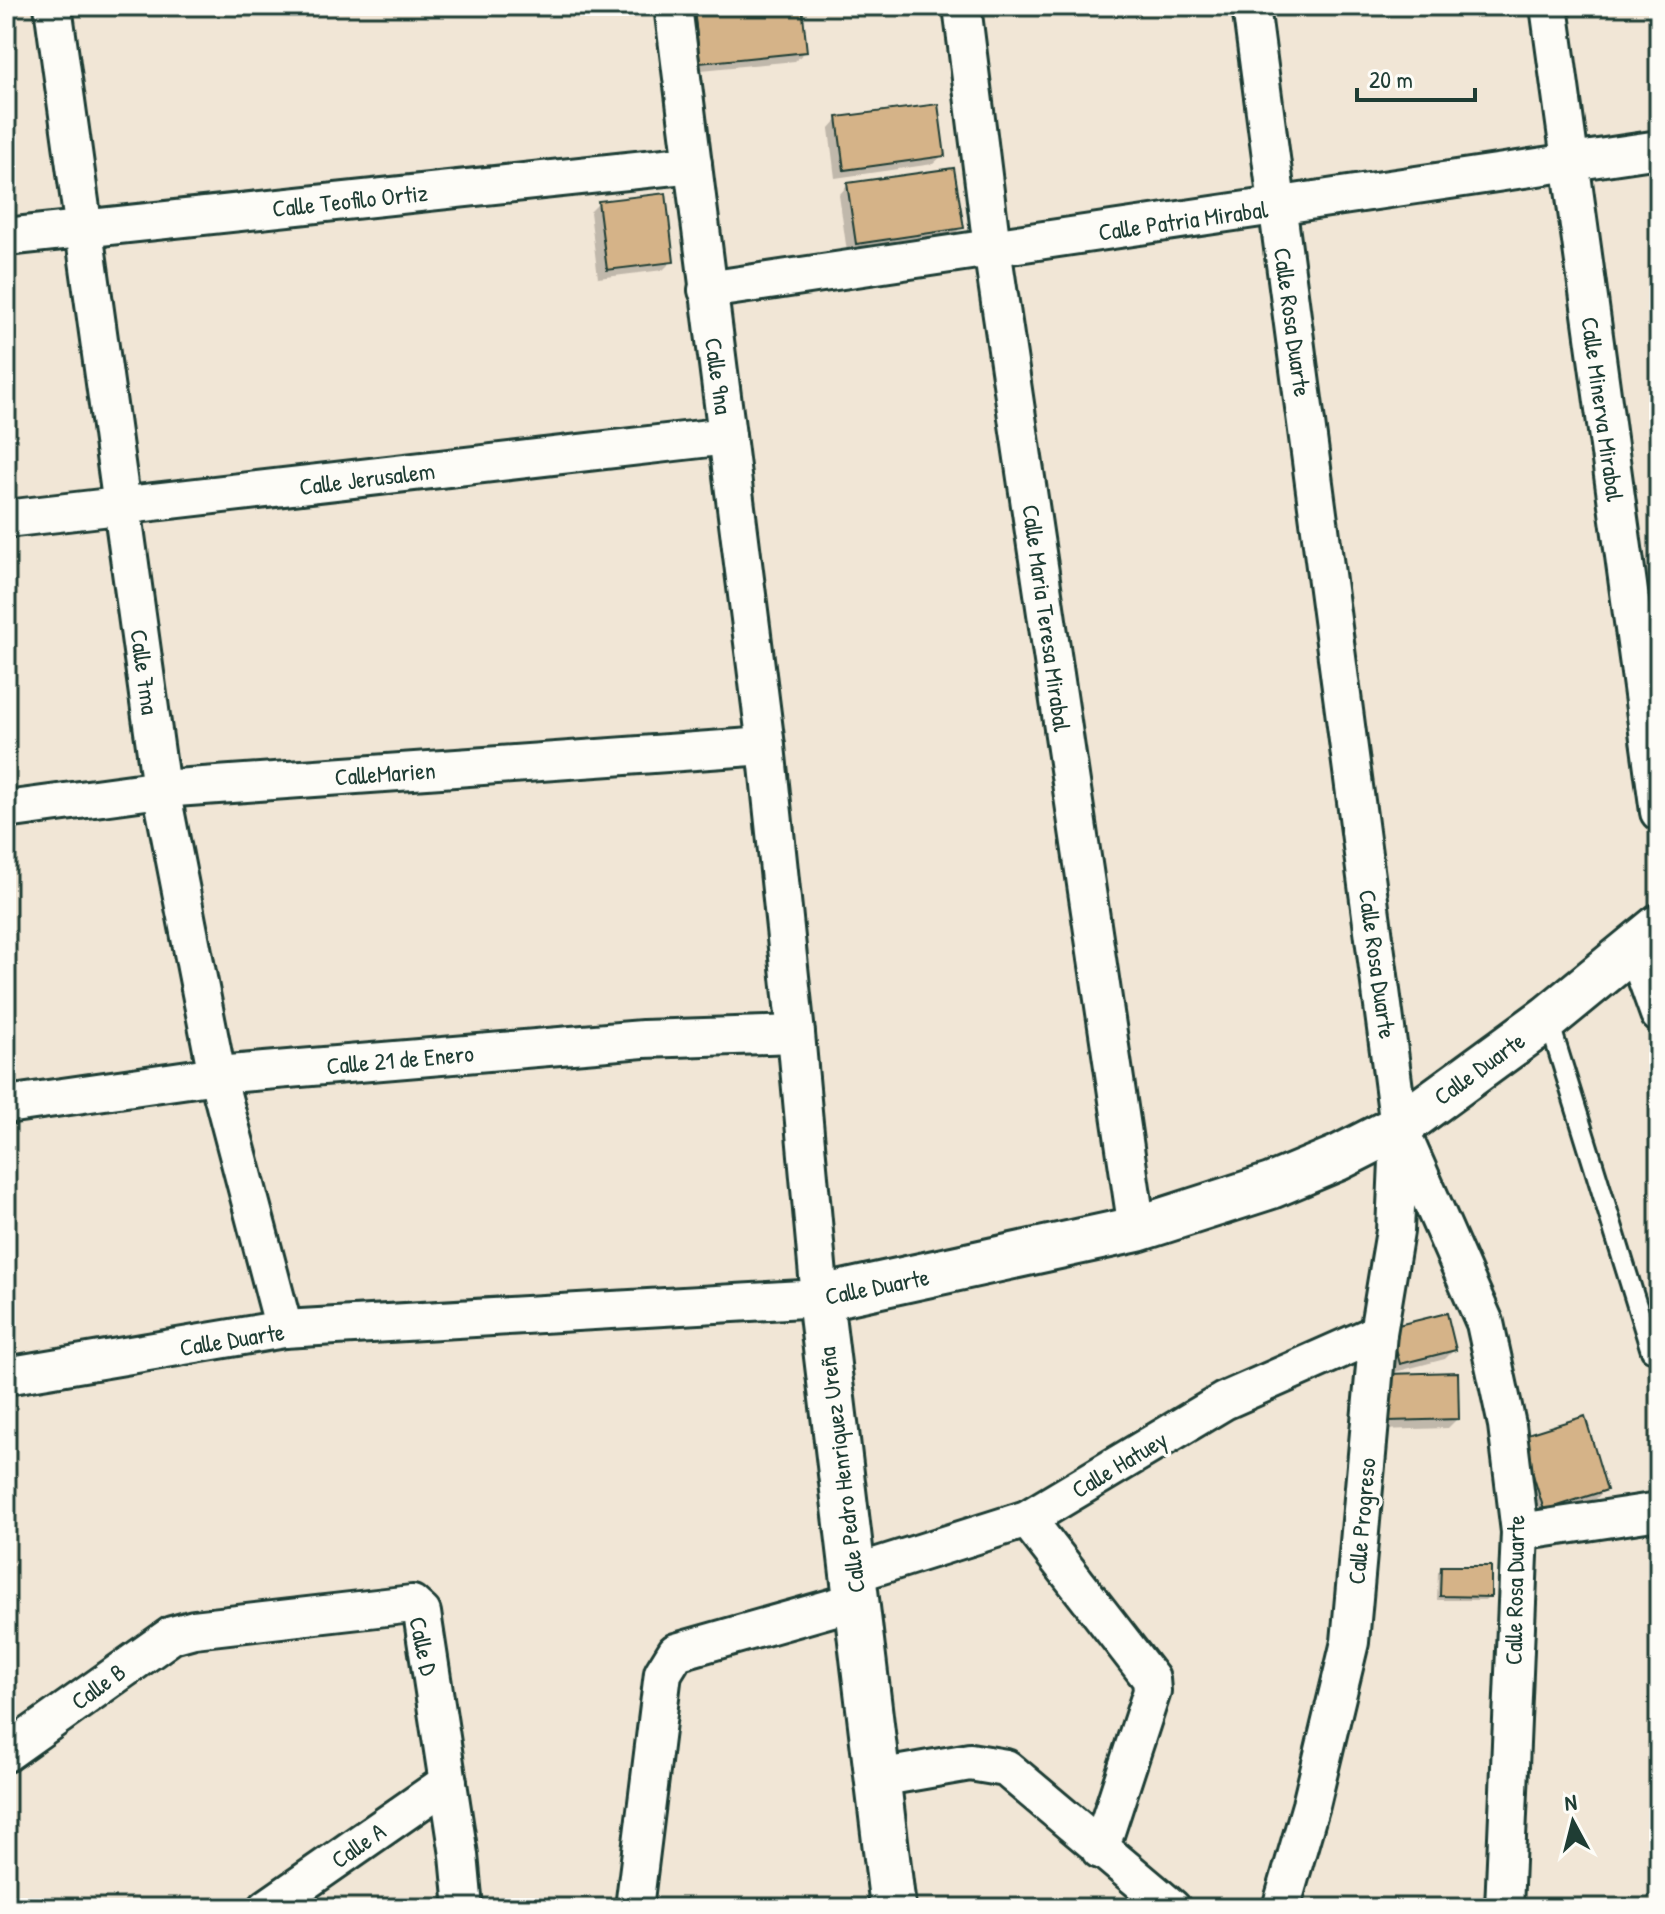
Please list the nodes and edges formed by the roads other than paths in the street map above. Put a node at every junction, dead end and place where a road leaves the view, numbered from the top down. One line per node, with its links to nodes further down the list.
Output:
1 (53, 6): 10 (street, Calle 7ma)
2 (673, 6): 8 (street, Calle 9na)
3 (962, 6): 12 (street, Calle Maria Teresa Mirabal)
4 (1251, 6): 9 (street, Calle Rosa Duarte)
5 (1549, 6): 7 (street, Calle Minerva Mirabal)
6 (1659, 149): 7 (street, Calle Patria Mirabal)
7 (1569, 163): 9 (street, Calle Patria Mirabal); 20 (street, Calle Minerva Mirabal)
8 (693, 164): 10 (street, Calle Teofilo Ortiz); 13 (street, Calle 9na)
9 (1276, 206): 12 (street, Calle Patria Mirabal); 27 (street, Calle Rosa Duarte)
10 (83, 229): 11 (street, Calle Teofilo Ortiz); 15 (street, Calle 7ma)
11 (6, 237)
12 (992, 248): 13 (street, Calle Patria Mirabal); 28 (street, Calle Maria Teresa Mirabal)
13 (707, 290): 14 (street, Calle 9na)
14 (727, 436): 15 (street, Calle Jerusalem); 17 (street, Calle 9na)
15 (122, 506): 16 (street, Calle Jerusalem); 18 (street, Calle 7ma)
16 (6, 519)
17 (766, 746): 18 (street, CalleMarien); 24 (street, Calle Pedro Henriquez Ureña)
18 (161, 789): 19 (street, CalleMarien); 25 (street, Calle 7ma)
19 (6, 810)
20 (1659, 812)
21 (1647, 937): 22 (street); 23 (street, Calle Duarte)
22 (1659, 1014)
23 (1548, 1018): 27 (street, Calle Duarte); 32 (lane)
24 (796, 1034): 25 (street, Calle 21 de Enero); 29 (street, Calle Pedro Henriquez Ureña)
25 (217, 1075): 26 (street, Calle 21 de Enero); 30 (street, Calle 7ma)
26 (6, 1105)
27 (1399, 1127): 28 (street, Calle Duarte); 31 (street, Calle Progreso); 36 (street, Calle Rosa Duarte)
28 (1137, 1229): 29 (street, Calle Duarte)
29 (820, 1298): 30 (street, Calle Duarte); 37 (street, Calle Pedro Henriquez Ureña)
30 (284, 1329): 33 (street, Calle Duarte)
31 (1378, 1333): 35 (street, Calle Hatuey); 48 (street, Calle Progreso)
32 (1651, 1351)
33 (6, 1376)
34 (1659, 1511): 36 (street)
35 (1027, 1519): 37 (street, Calle Hatuey); 42 (street)
36 (1520, 1532): 49 (street, Calle Rosa Duarte)
37 (854, 1587): 40 (street, Calle Pedro Henriquez Ureña); 45 (street, Calle Hatuey)
38 (194, 1629): 39 (street, Calle B); 41 (street, Calle D)
39 (6, 1753)
40 (878, 1778): 42 (street); 46 (street, Calle Pedro Henriquez Ureña)
41 (448, 1782): 43 (street, Calle A); 44 (street, Calle D)
42 (1100, 1850): 47 (street)
43 (267, 1908)
44 (464, 1908)
45 (634, 1908)
46 (893, 1908)
47 (1172, 1908)
48 (1281, 1908)
49 (1504, 1908)

